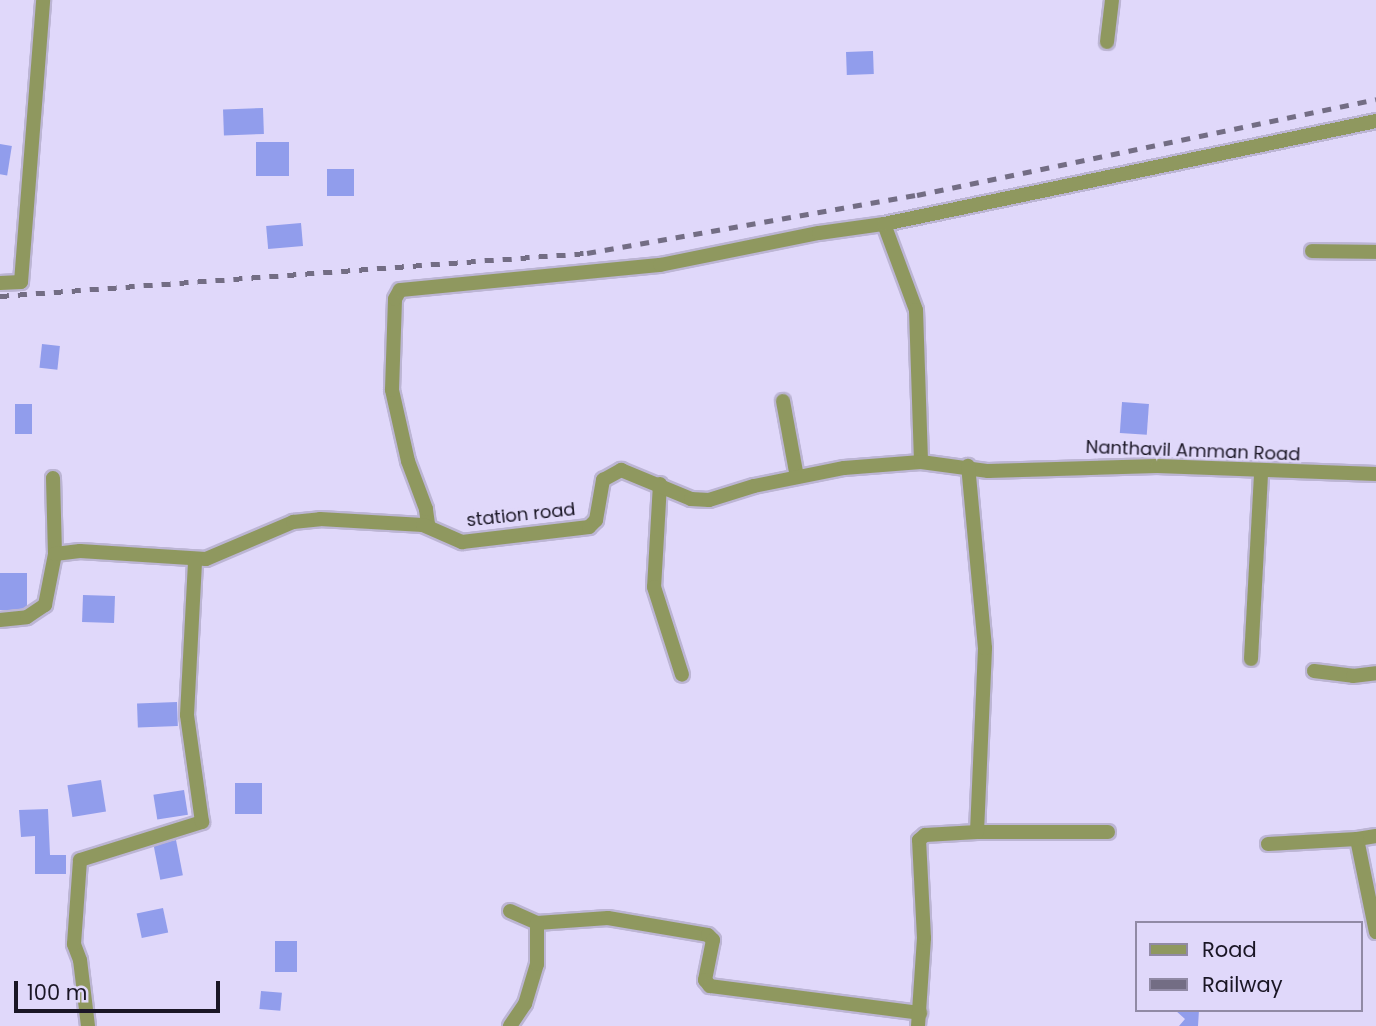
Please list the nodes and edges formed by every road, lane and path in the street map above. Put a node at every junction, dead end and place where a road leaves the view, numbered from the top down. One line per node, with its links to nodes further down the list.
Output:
1 (43, 0): 8 (street)
2 (1111, 0): 3 (street)
3 (1107, 42)
4 (1376, 121): 5 (street)
5 (884, 224): 10 (street); 17 (street)
6 (1312, 251): 7 (street)
7 (1376, 252)
8 (0, 283)
9 (783, 401): 14 (street)
10 (921, 462): 11 (street, station road); 14 (street, station road)
11 (968, 466): 12 (street, Nanthavil Amman Road); 25 (street)
12 (1261, 472): 13 (street, Nanthavil Amman Road); 21 (street)
13 (1376, 474)
14 (797, 477): 16 (street, station road)
15 (53, 478): 18 (street)
16 (660, 484): 17 (street, station road); 24 (street)
17 (423, 525): 19 (street, station road)
18 (55, 554): 19 (street, station road); 20 (street)
19 (195, 560): 34 (street)
20 (0, 620)
21 (1251, 659)
22 (1314, 671): 23 (street)
23 (1376, 673)
24 (682, 675)
25 (977, 832): 26 (street); 33 (street)
26 (1108, 832)
27 (1376, 836): 28 (street)
28 (1357, 839): 29 (street); 32 (street)
29 (1268, 844)
30 (510, 911): 31 (street)
31 (537, 923): 33 (street); 35 (street)
32 (1376, 932)
33 (919, 1019)
34 (88, 1026)
35 (510, 1026)

